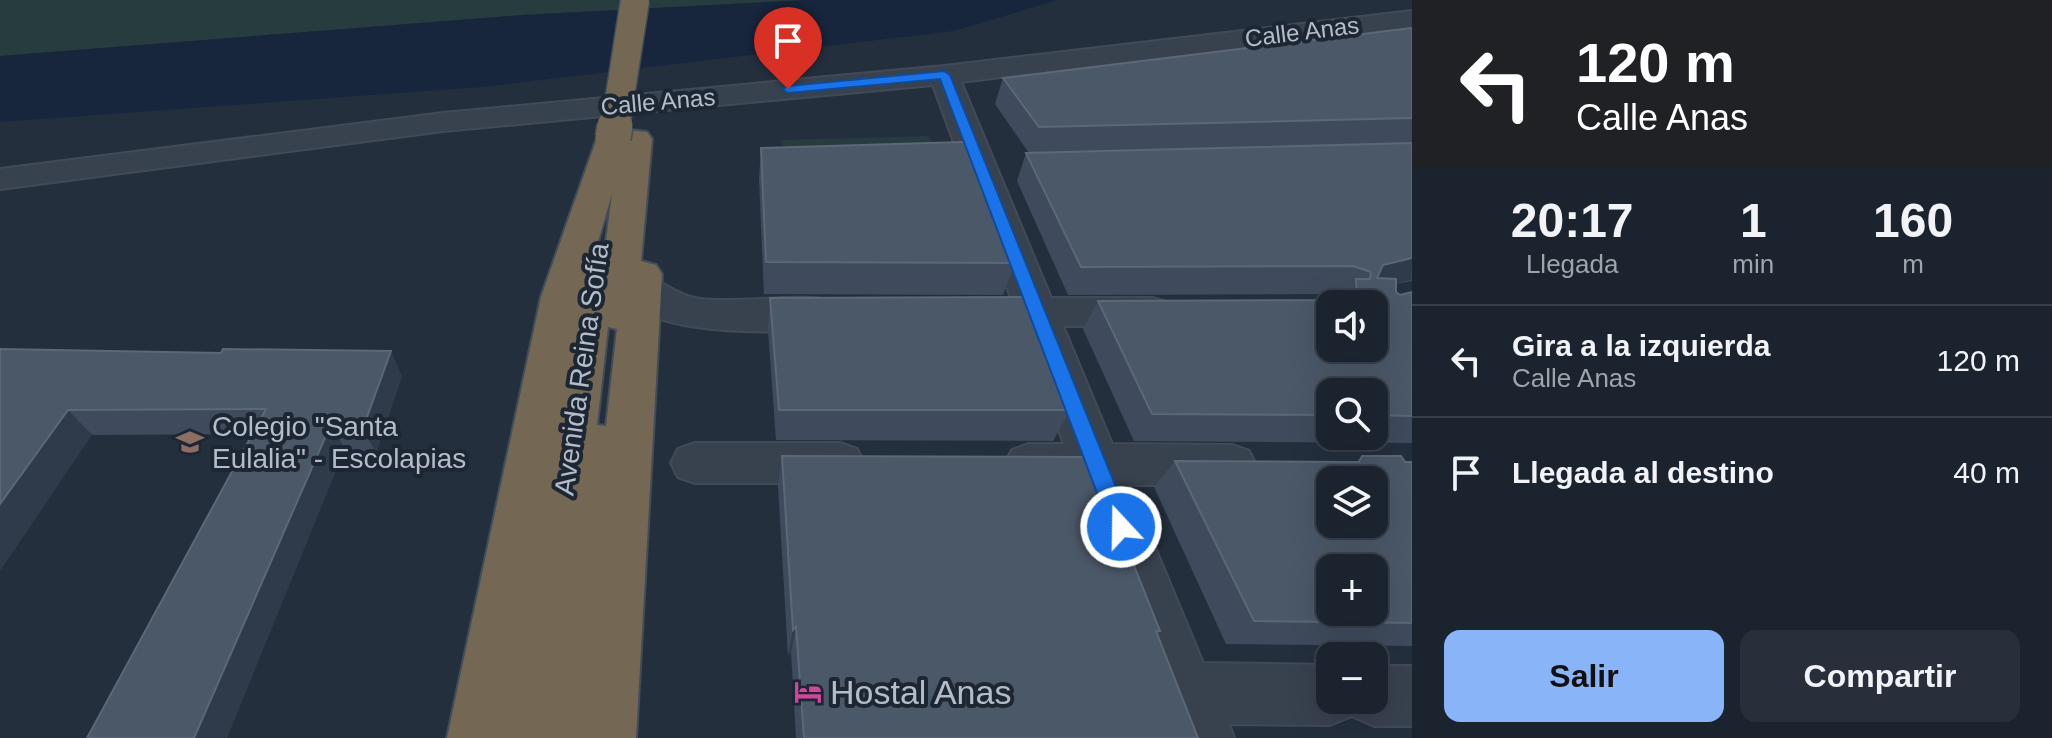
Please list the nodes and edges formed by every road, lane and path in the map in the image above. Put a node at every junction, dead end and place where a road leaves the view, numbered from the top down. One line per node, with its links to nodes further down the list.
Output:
1 (635, 0): 5 (highway, Avenida Reina Sofía, bridge)
2 (656, 0): 5 (highway, Avenida Reina Sofía)
3 (1412, 19): 4 (street, Calle Anas)
4 (944, 75): 6 (street, Calle Anas); 8 (street)
5 (624, 138): 7 (highway); 21 (highway); 22 (highway, Avenida Reina Sofía); 23 (highway, Avenida Reina Sofía)
6 (0, 179)
7 (643, 289): 10 (street); 24 (highway)
8 (1037, 312): 9 (street); 11 (street); 15 (street)
9 (1191, 312)
10 (863, 313)
11 (974, 313)
12 (695, 463): 13 (street)
13 (884, 463)
14 (978, 464): 15 (street)
15 (1098, 464): 16 (street); 20 (street)
16 (1271, 465)
17 (1388, 696): 18 (street)
18 (1412, 696)
19 (1316, 697): 20 (street)
20 (1194, 715)
21 (478, 738)
22 (530, 738)
23 (566, 738)
24 (605, 738)

